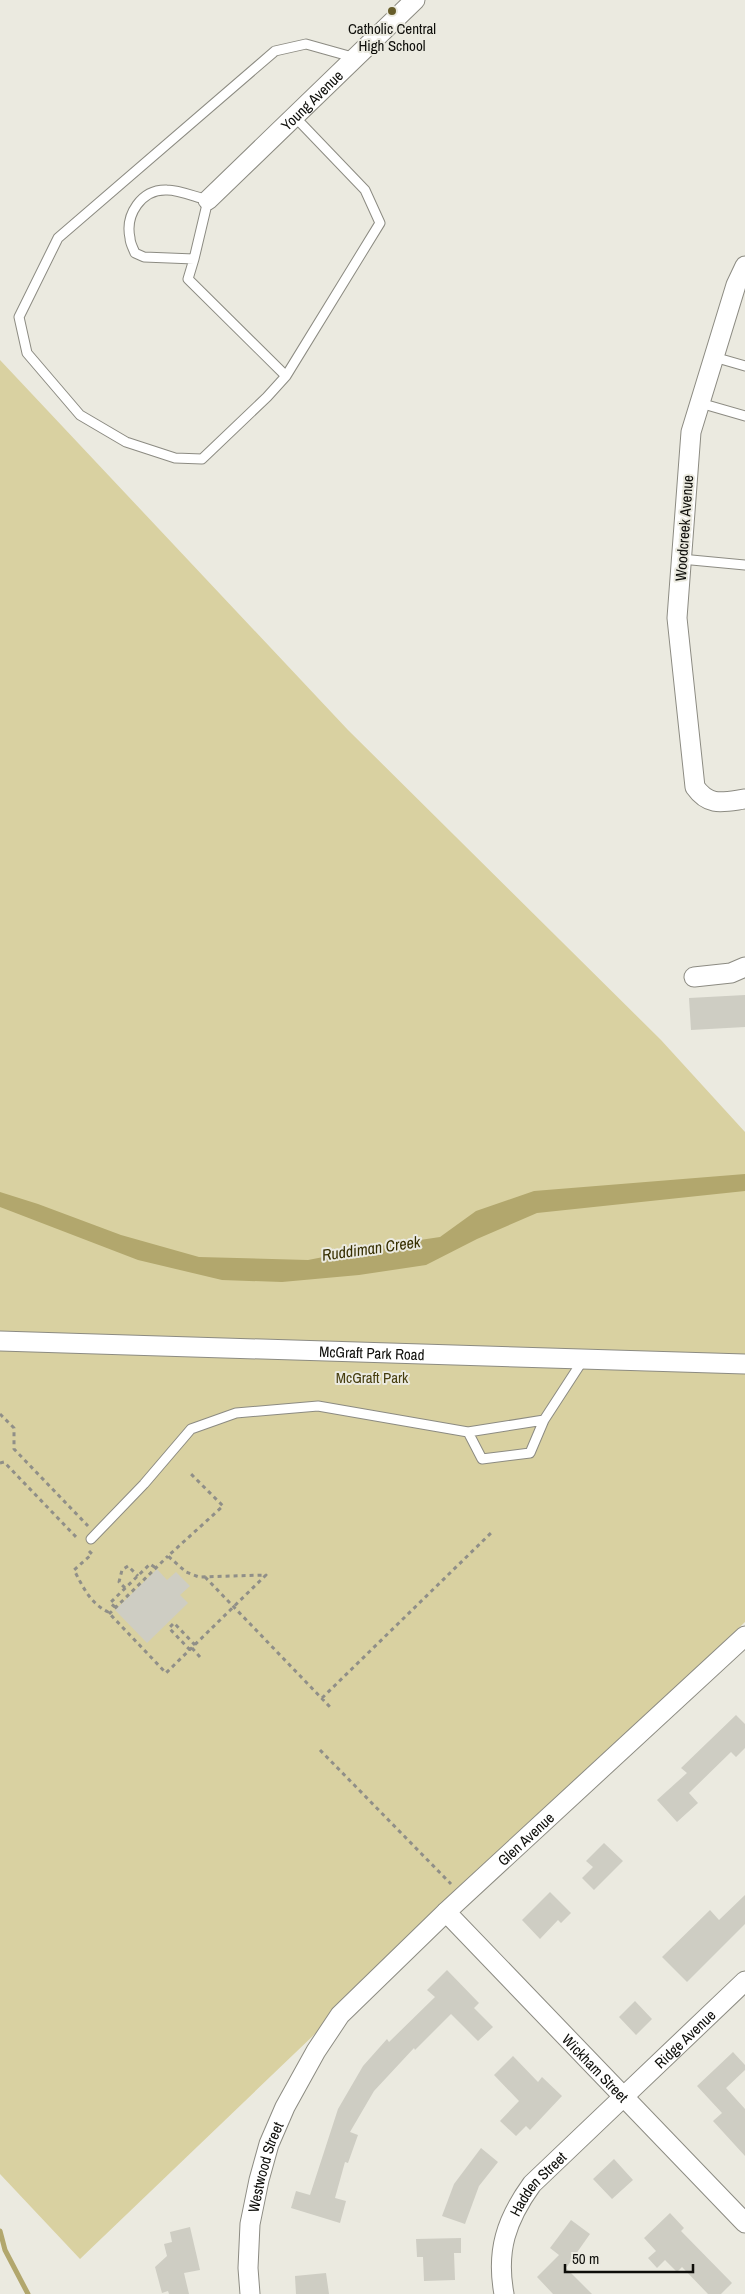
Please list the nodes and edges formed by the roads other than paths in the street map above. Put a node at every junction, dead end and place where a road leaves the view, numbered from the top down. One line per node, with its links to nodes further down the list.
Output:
1 (415, 0): 2 (street, Young Avenue)
2 (356, 58): 3 (street, Young Avenue); 9 (lane)
3 (295, 117): 4 (street, Young Avenue); 9 (lane)
4 (208, 200): 5 (lane); 5 (lane)
5 (194, 259): 9 (lane)
6 (745, 266): 7 (street, Woodcreek Avenue)
7 (714, 357): 8 (lane); 10 (street, Woodcreek Avenue)
8 (745, 366)
9 (286, 376)
10 (700, 403): 11 (lane); 12 (street, Woodcreek Avenue)
11 (745, 416)
12 (682, 559): 13 (lane); 14 (street, Woodcreek Avenue)
13 (745, 565)
14 (745, 799)
15 (745, 967): 16 (street)
16 (694, 976)
17 (0, 1342): 18 (street, McGraft Park Road)
18 (583, 1359): 19 (street, McGraft Park Road); 20 (lane)
19 (745, 1364)
20 (544, 1420): 21 (lane); 21 (lane)
21 (468, 1432): 22 (lane)
22 (93, 1536)
23 (745, 1636): 24 (street, Glen Avenue)
24 (446, 1912): 26 (street, Glen Avenue); 27 (street, Wickham Street)
25 (745, 1981): 27 (street, Ridge Avenue)
26 (316, 2051): 29 (street, Westwood Street)
27 (624, 2098): 28 (street, Wickham Street); 30 (street, Hadden Street)
28 (745, 2223)
29 (250, 2294)
30 (504, 2294)

